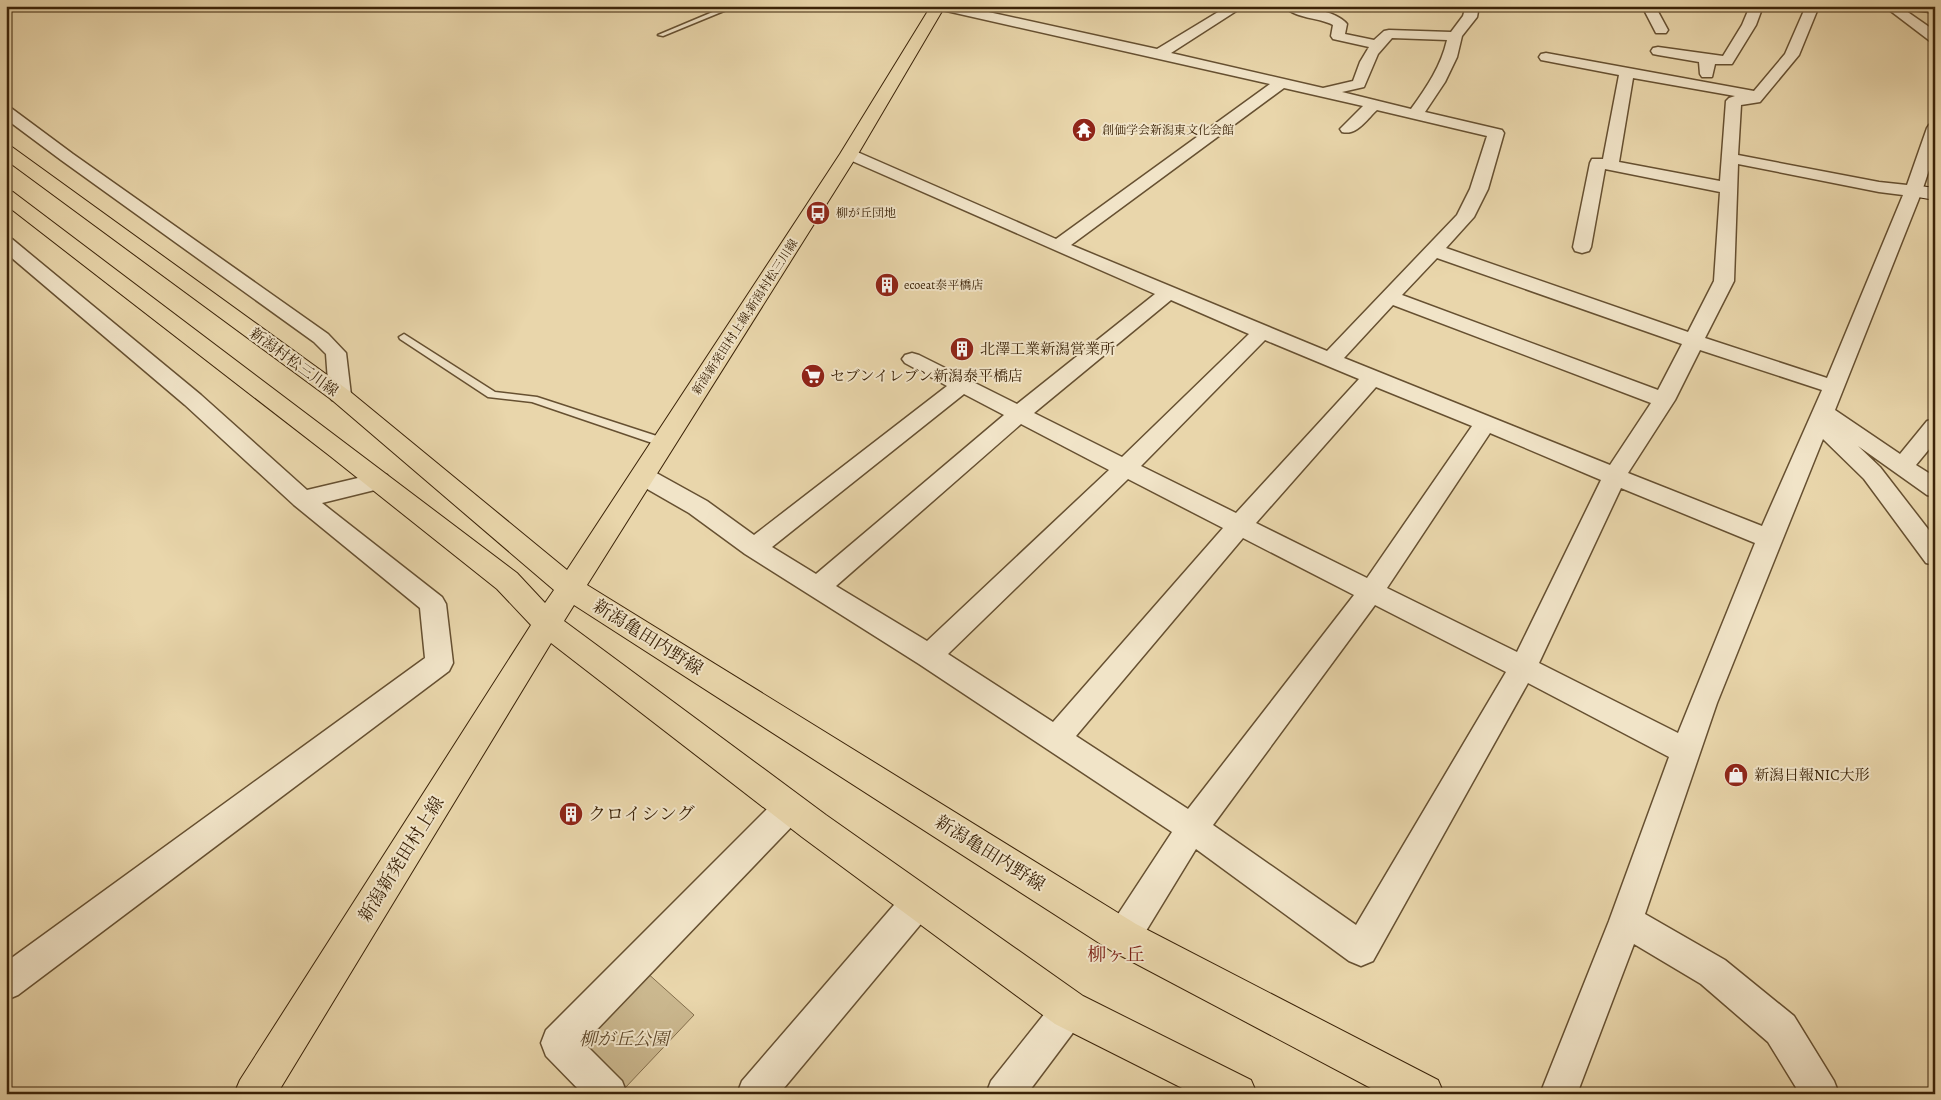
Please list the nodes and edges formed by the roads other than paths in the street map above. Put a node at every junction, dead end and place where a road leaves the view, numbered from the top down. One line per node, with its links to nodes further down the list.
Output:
1 (733, 6): 14 (lane)
2 (938, 6): 33 (main road, 新潟新発田村上線;新潟村松三川線)
3 (942, 6): 19 (street)
4 (1238, 6): 19 (street)
5 (1290, 6): 17 (street)
6 (1473, 6): 15 (street)
7 (1648, 6): 13 (street)
8 (1757, 6): 21 (street)
9 (1813, 6): 26 (street)
10 (1890, 6): 16 (street)
11 (1907, 6): 12 (main road)
12 (1935, 9)
13 (1661, 30)
14 (661, 35)
15 (1455, 36): 17 (street); 29 (street)
16 (1935, 38)
17 (1377, 45): 25 (street)
18 (1658, 52): 21 (street)
19 (1158, 54): 23 (street)
20 (1546, 57): 22 (street)
21 (1704, 60): 24 (street)
22 (1627, 72): 24 (street); 35 (street)
23 (1281, 83): 25 (street); 40 (street)
24 (1705, 87): 26 (street)
25 (1321, 92): 27 (street)
26 (1757, 96): 34 (street)
27 (1374, 104): 29 (street); 31 (street)
28 (6, 111): 53 (street)
29 (1416, 113): 42 (street)
30 (1935, 128): 37 (street)
31 (1348, 129)
32 (6, 151): 53 (main road, 新潟村松三川線)
33 (849, 154): 40 (street); 59 (main road, 新潟新発田村上線;新潟村松三川線)
34 (1730, 158): 36 (street); 37 (street)
35 (1610, 165): 36 (street); 41 (street)
36 (1728, 188): 47 (street)
37 (1924, 193): 52 (street)
38 (6, 196): 64 (main road)
39 (6, 243): 66 (street)
40 (1058, 246): 43 (street)
41 (1582, 248)
42 (1433, 250): 44 (street); 47 (street)
43 (1169, 292): 45 (street); 55 (street)
44 (1389, 297): 49 (street); 54 (street)
45 (1262, 332): 49 (street); 61 (street)
46 (404, 337): 59 (lane)
47 (1693, 341): 52 (street); 54 (street)
48 (912, 359): 51 (street)
49 (1330, 360): 50 (street)
50 (1373, 377): 57 (street); 67 (street)
51 (962, 385): 55 (street); 69 (street)
52 (1834, 387): 56 (street)
53 (340, 395): 72 (main road, 新潟村松三川線)
54 (1664, 400): 62 (street)
55 (1019, 414): 61 (street); 71 (street)
56 (1822, 417): 60 (street); 68 (street); 70 (street)
57 (1486, 422): 62 (street); 73 (street)
58 (1935, 426): 60 (street)
59 (665, 443): 63 (main road, 新潟新発田村上線;新潟村松三川線)
60 (1904, 466): 65 (street)
61 (1124, 469): 67 (street); 75 (street)
62 (1615, 475): 68 (street); 76 (street)
63 (643, 476): 69 (street); 72 (main road, 新潟新発田村上線;新潟村松三川線)
64 (379, 481): 66 (street); 74 (main road)
65 (1935, 489)
66 (302, 499): 84 (street)
67 (1239, 526): 73 (street); 77 (street)
68 (1769, 539): 78 (street)
69 (754, 548): 71 (street)
70 (1932, 550)
71 (817, 587): 75 (street)
72 (570, 589): 74 (main road, 新潟新発田村上線;新潟村松三川線); 83 (main road, 新潟亀田内野線)
73 (1371, 592): 76 (street); 80 (street)
74 (547, 624): 79 (main road); 86 (main road, 新潟新発田村上線)
75 (930, 656): 77 (street)
76 (1523, 667): 78 (street); 80 (street)
77 (1056, 739): 80 (street)
78 (1686, 751): 82 (street)
79 (789, 808): 81 (main road); 87 (street)
80 (1192, 828): 83 (street)
81 (918, 902): 85 (main road); 88 (street)
82 (1626, 921): 92 (street); 93 (street)
83 (1123, 937): 91 (main road, 新潟亀田内野線)
84 (6, 983)
85 (1069, 1010): 89 (street); 90 (main road)
86 (254, 1094)
87 (609, 1094)
88 (755, 1094)
89 (1004, 1094)
90 (1237, 1094)
91 (1424, 1094)
92 (1558, 1094)
93 (1820, 1094)

